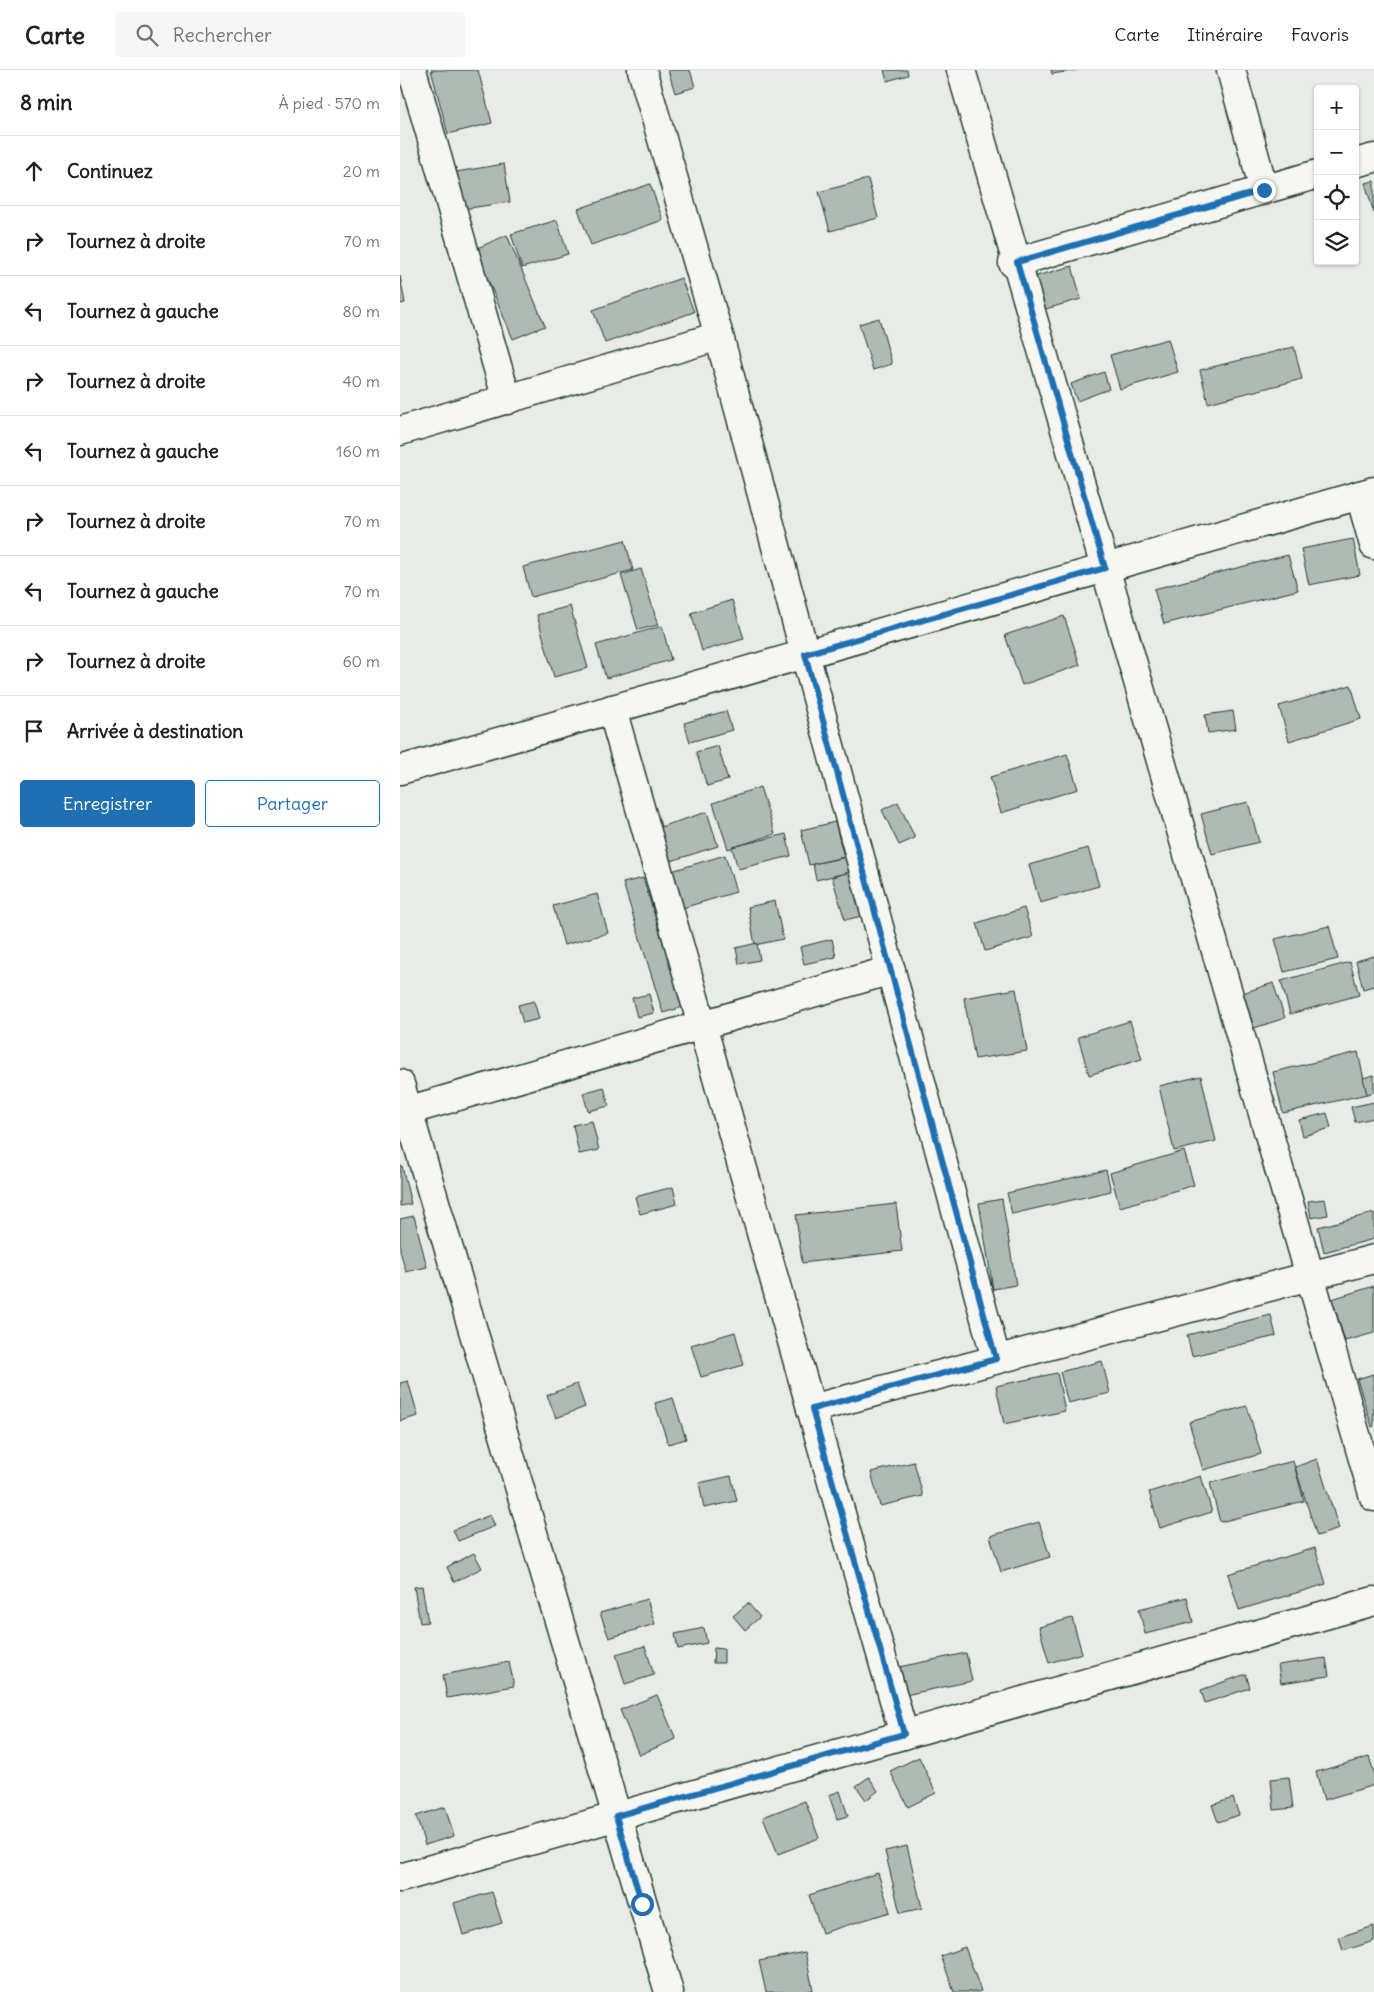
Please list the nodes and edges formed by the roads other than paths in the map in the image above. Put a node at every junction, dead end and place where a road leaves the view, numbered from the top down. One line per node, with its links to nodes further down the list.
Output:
1 (412, 70): 11 (street)
2 (642, 70): 10 (street)
3 (961, 70): 9 (street)
4 (1232, 70): 8 (street)
5 (1374, 158): 6 (street)
6 (1359, 162)
7 (1315, 175): 8 (street)
8 (1264, 190): 9 (street)
9 (1015, 263): 15 (street)
10 (719, 336): 11 (street); 16 (street)
11 (507, 400): 12 (street)
12 (400, 431)
13 (1367, 493): 14 (street); 15 (street)
14 (1374, 545)
15 (1105, 568): 16 (street); 24 (street)
16 (805, 654): 17 (street); 19 (street)
17 (612, 709): 18 (street); 20 (street)
18 (400, 770)
19 (891, 970): 20 (street); 25 (street)
20 (703, 1025): 22 (street); 26 (street)
21 (400, 1084): 22 (street)
22 (404, 1111): 30 (street)
23 (1374, 1259): 24 (street)
24 (1310, 1277): 25 (street); 27 (street)
25 (996, 1359): 26 (street)
26 (812, 1409): 29 (street)
27 (1374, 1497)
28 (1374, 1601): 29 (street)
29 (904, 1734): 30 (street)
30 (616, 1816): 31 (street); 32 (street)
31 (400, 1878)
32 (669, 1992)

